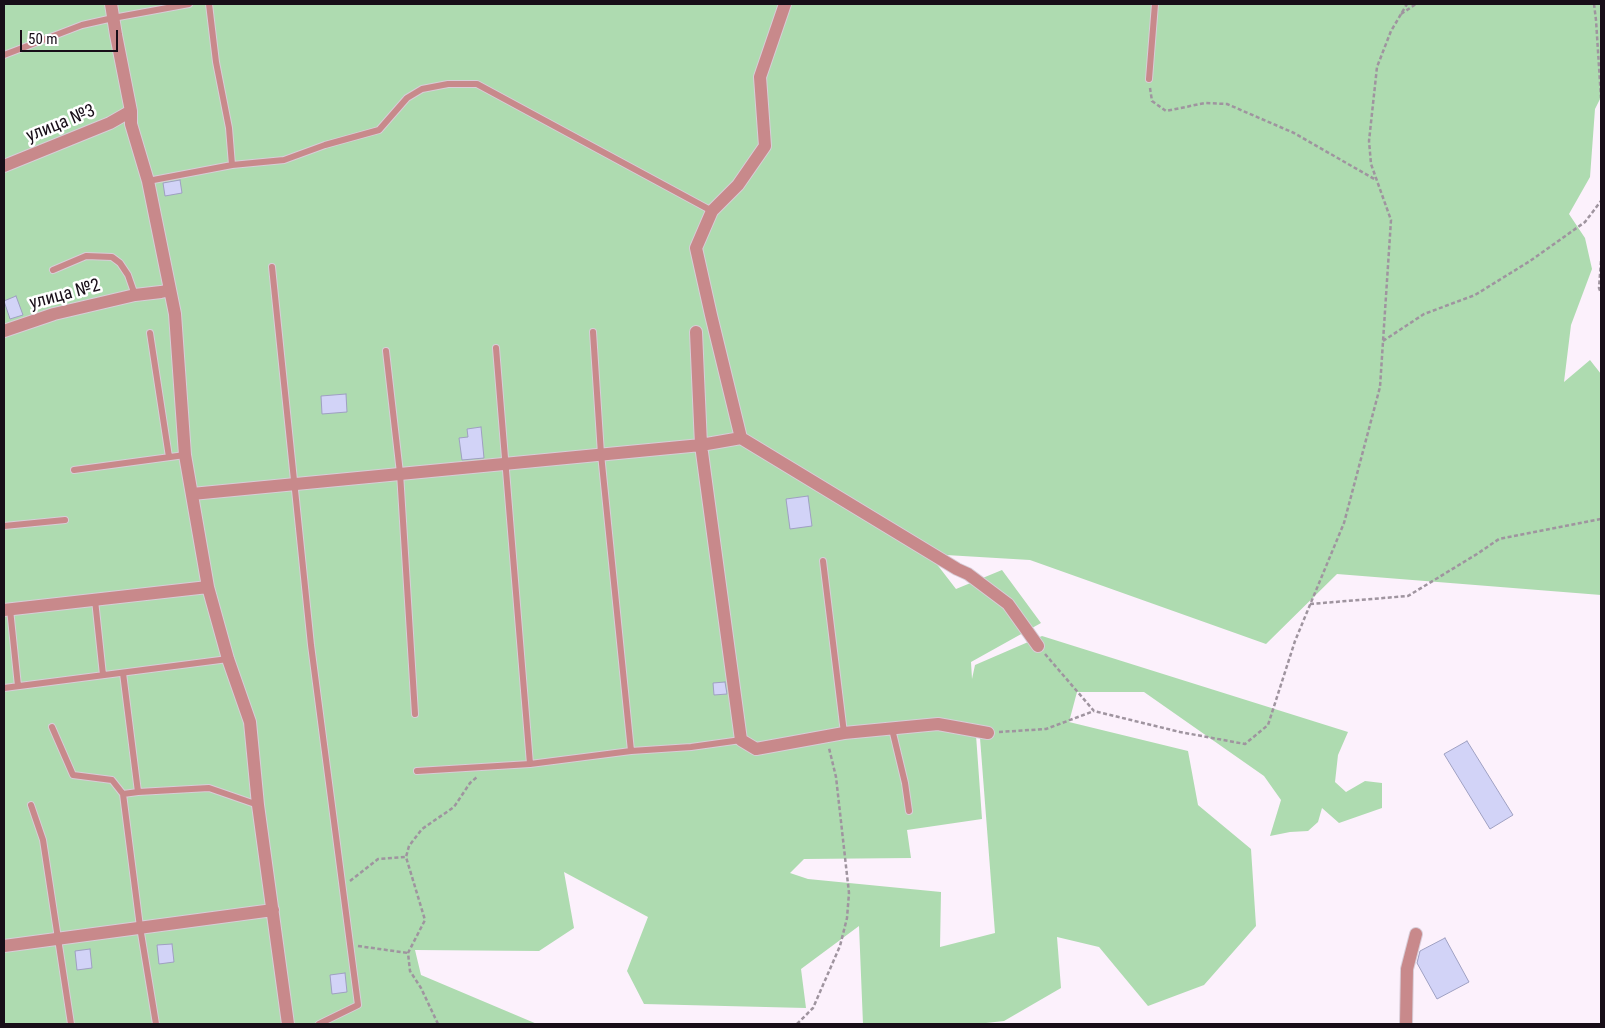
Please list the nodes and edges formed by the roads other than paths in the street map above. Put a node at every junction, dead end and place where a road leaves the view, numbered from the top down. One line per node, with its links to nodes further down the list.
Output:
1 (111, 4): 6 (street)
2 (189, 4): 6 (lane)
3 (208, 4): 10 (lane)
4 (785, 4): 13 (street)
5 (1155, 4): 8 (lane)
6 (113, 18): 7 (lane); 9 (street)
7 (4, 55)
8 (1149, 78)
9 (131, 111): 11 (street, улица №3); 12 (street)
10 (232, 165): 12 (lane); 13 (lane)
11 (4, 166)
12 (148, 181): 16 (street)
13 (712, 211): 24 (street)
14 (272, 267): 32 (lane)
15 (53, 270): 17 (lane, улица №2)
16 (170, 290): 17 (street, улица №2); 27 (street)
17 (135, 295): 18 (street, улица №2)
18 (4, 331)
19 (593, 332): 26 (lane)
20 (696, 332): 25 (street)
21 (150, 333): 28 (lane)
22 (496, 348): 29 (lane)
23 (386, 351): 31 (lane)
24 (741, 438): 25 (street); 40 (street)
25 (701, 445): 26 (street); 51 (street)
26 (602, 454): 29 (street); 52 (lane)
27 (185, 455): 28 (lane); 33 (street)
28 (168, 457): 30 (lane)
29 (504, 463): 31 (street); 53 (lane)
30 (74, 470)
31 (400, 473): 32 (street); 46 (lane)
32 (295, 484): 33 (street); 68 (lane)
33 (192, 494): 37 (street)
34 (65, 520): 35 (lane)
35 (4, 526)
36 (823, 561): 49 (lane)
37 (208, 587): 38 (street); 41 (street)
38 (95, 600): 39 (street); 43 (lane)
39 (7, 610): 44 (lane)
40 (1038, 646)
41 (228, 659): 42 (lane); 58 (street)
42 (123, 672): 43 (lane); 55 (lane)
43 (103, 675): 44 (lane)
44 (18, 686): 45 (lane)
45 (4, 688)
46 (415, 714)
47 (52, 727): 56 (lane)
48 (892, 729): 49 (street); 50 (street); 59 (lane)
49 (844, 733): 51 (street)
50 (988, 733)
51 (741, 740): 52 (lane)
52 (631, 751): 53 (lane)
53 (530, 764): 54 (lane)
54 (417, 771)
55 (138, 792): 56 (lane); 58 (lane)
56 (123, 794): 61 (lane)
57 (31, 805): 63 (lane)
58 (258, 805): 60 (street)
59 (909, 811)
60 (273, 910): 61 (street); 67 (street)
61 (140, 927): 63 (street); 66 (lane)
62 (1416, 934): 69 (street)
63 (58, 938): 64 (street); 65 (lane)
64 (4, 946)
65 (71, 1024)
66 (156, 1024)
67 (288, 1024)
68 (319, 1024)
69 (1406, 1024)

